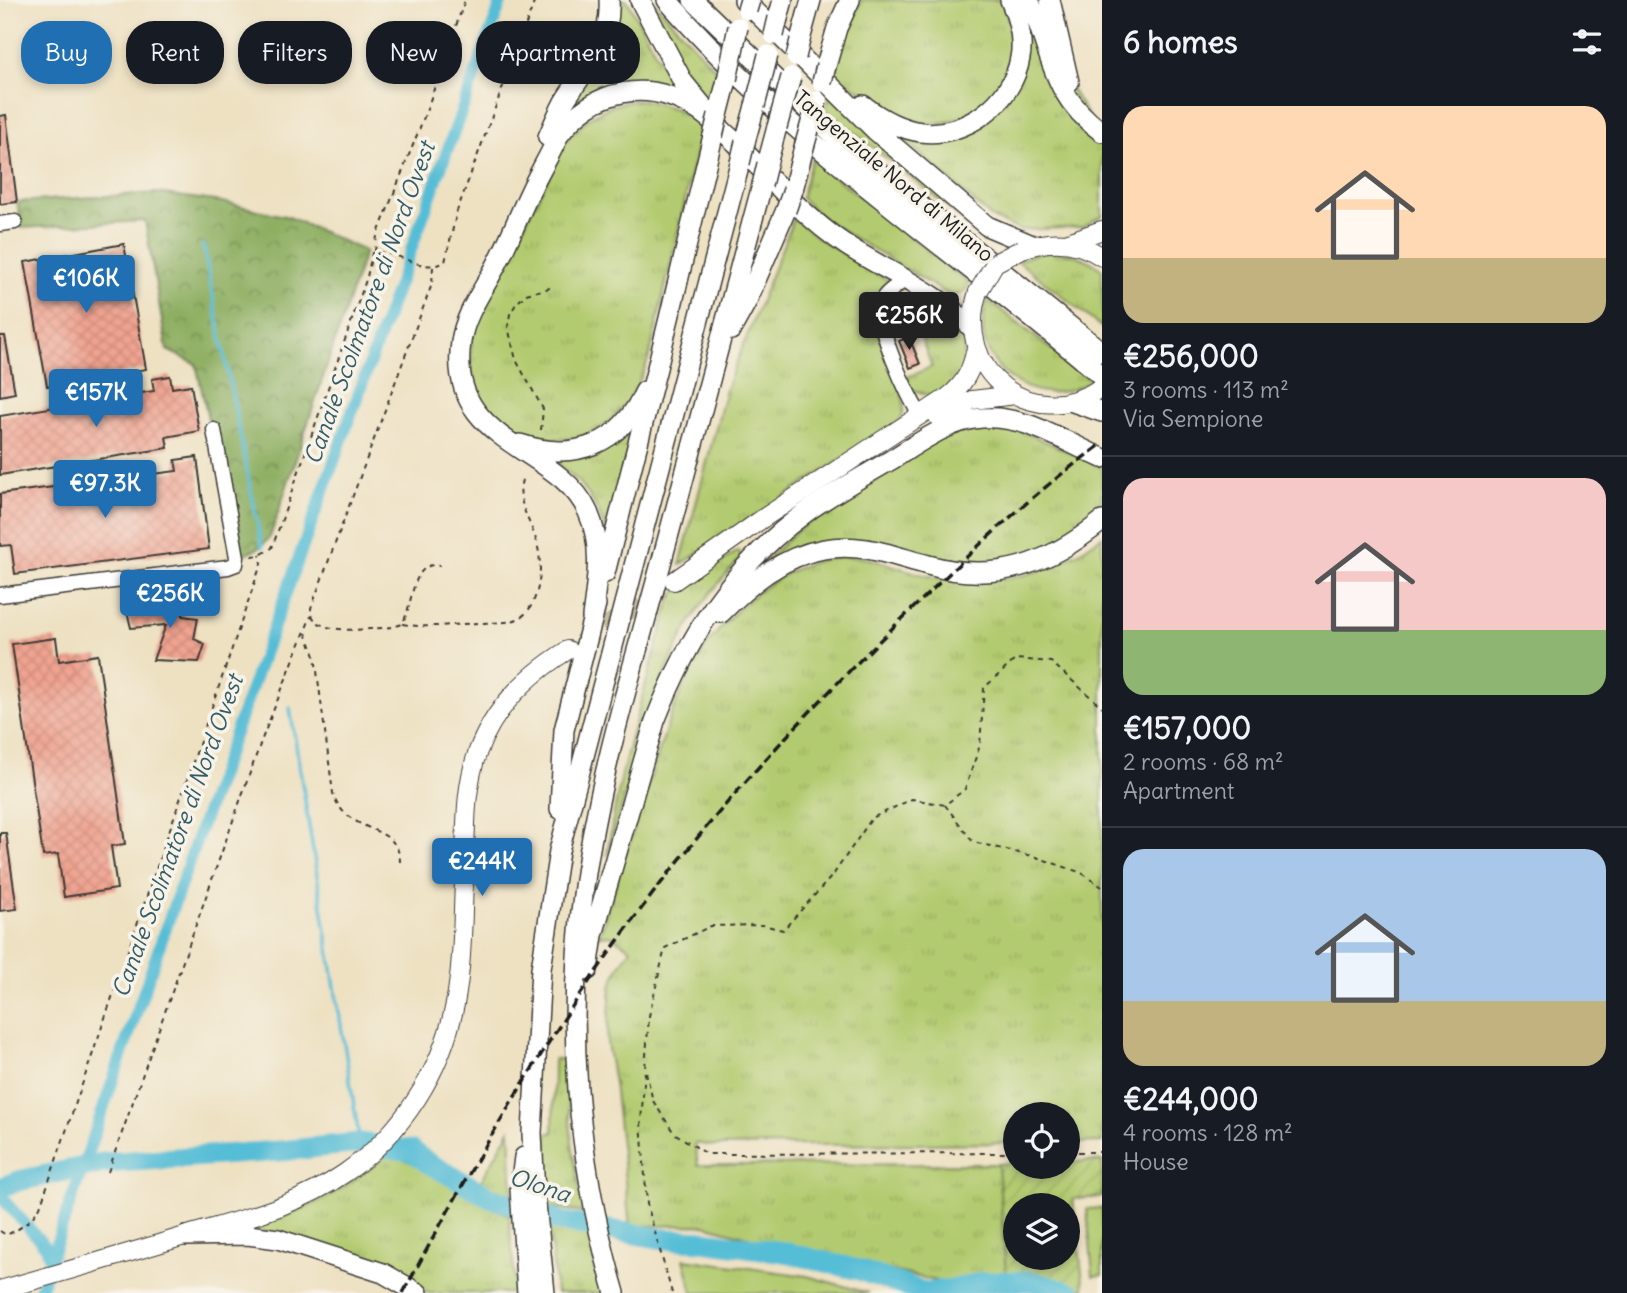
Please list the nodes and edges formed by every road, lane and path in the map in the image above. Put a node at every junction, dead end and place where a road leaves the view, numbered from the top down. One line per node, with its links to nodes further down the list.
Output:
1 (465, 0): 21 (path)
2 (536, 0): 23 (path)
3 (609, 0): 17 (highway)
4 (640, 0): 16 (highway)
5 (667, 0): 31 (highway, Tangenziale Nord di Milano)
6 (693, 0): 29 (highway, Tangenziale Nord di Milano)
7 (811, 0): 13 (highway)
8 (849, 0): 30 (highway, bridge)
9 (1010, 0): 13 (highway)
10 (1029, 0): 15 (highway)
11 (1050, 0): 14 (highway)
12 (744, 10): 13 (highway); 26 (highway, bridge)
13 (786, 32): 16 (highway, bridge); 20 (highway); 30 (highway, bridge)
14 (1102, 123)
15 (1102, 132)
16 (740, 149): 17 (highway); 24 (highway); 58 (highway)
17 (531, 189): 38 (highway)
18 (1102, 230): 19 (main road)
19 (1066, 243): 20 (main road); 22 (main road)
20 (1027, 247): 27 (main road, bridge)
21 (375, 252): 23 (path); 44 (path)
22 (1102, 257)
23 (433, 266): 50 (path)
24 (904, 280): 27 (highway); 35 (lane)
25 (550, 288): 37 (path)
26 (667, 324): 38 (highway); 51 (highway)
27 (972, 328): 28 (main road)
28 (976, 348): 32 (main road); 35 (main road)
29 (1102, 352)
30 (718, 356): 61 (highway)
31 (1100, 385): 33 (main road)
32 (1016, 395): 33 (main road); 39 (main road)
33 (1073, 402): 34 (highway)
34 (1102, 412)
35 (920, 416): 47 (main road)
36 (215, 430): 45 (lane)
37 (541, 430)
38 (499, 435): 51 (highway)
39 (897, 444): 42 (main road); 47 (main road)
40 (1102, 458): 42 (highway)
41 (523, 477): 52 (path)
42 (843, 488): 54 (highway)
43 (1102, 521): 54 (highway)
44 (260, 555): 45 (path); 68 (path)
45 (237, 557): 49 (lane)
46 (440, 565): 52 (path)
47 (697, 566): 48 (main road)
48 (674, 581)
49 (0, 595)
50 (311, 616): 52 (path); 53 (path)
51 (592, 617): 58 (highway)
52 (402, 624)
53 (305, 632): 59 (path); 66 (path)
54 (688, 646): 61 (highway)
55 (568, 650): 69 (main road)
56 (1102, 707): 57 (path)
57 (945, 805): 60 (path); 62 (path)
58 (559, 851): 67 (highway)
59 (400, 862)
60 (1102, 887)
61 (577, 1044): 74 (highway)
62 (645, 1068): 65 (path); 75 (path)
63 (1080, 1152): 64 (path)
64 (1102, 1152)
65 (1003, 1153)
66 (108, 1172)
67 (530, 1230): 72 (highway); 73 (highway)
68 (0, 1231)
69 (186, 1236): 70 (main road); 71 (highway)
70 (5, 1289)
71 (418, 1293)
72 (527, 1293)
73 (545, 1293)
74 (615, 1293)
75 (672, 1293)

